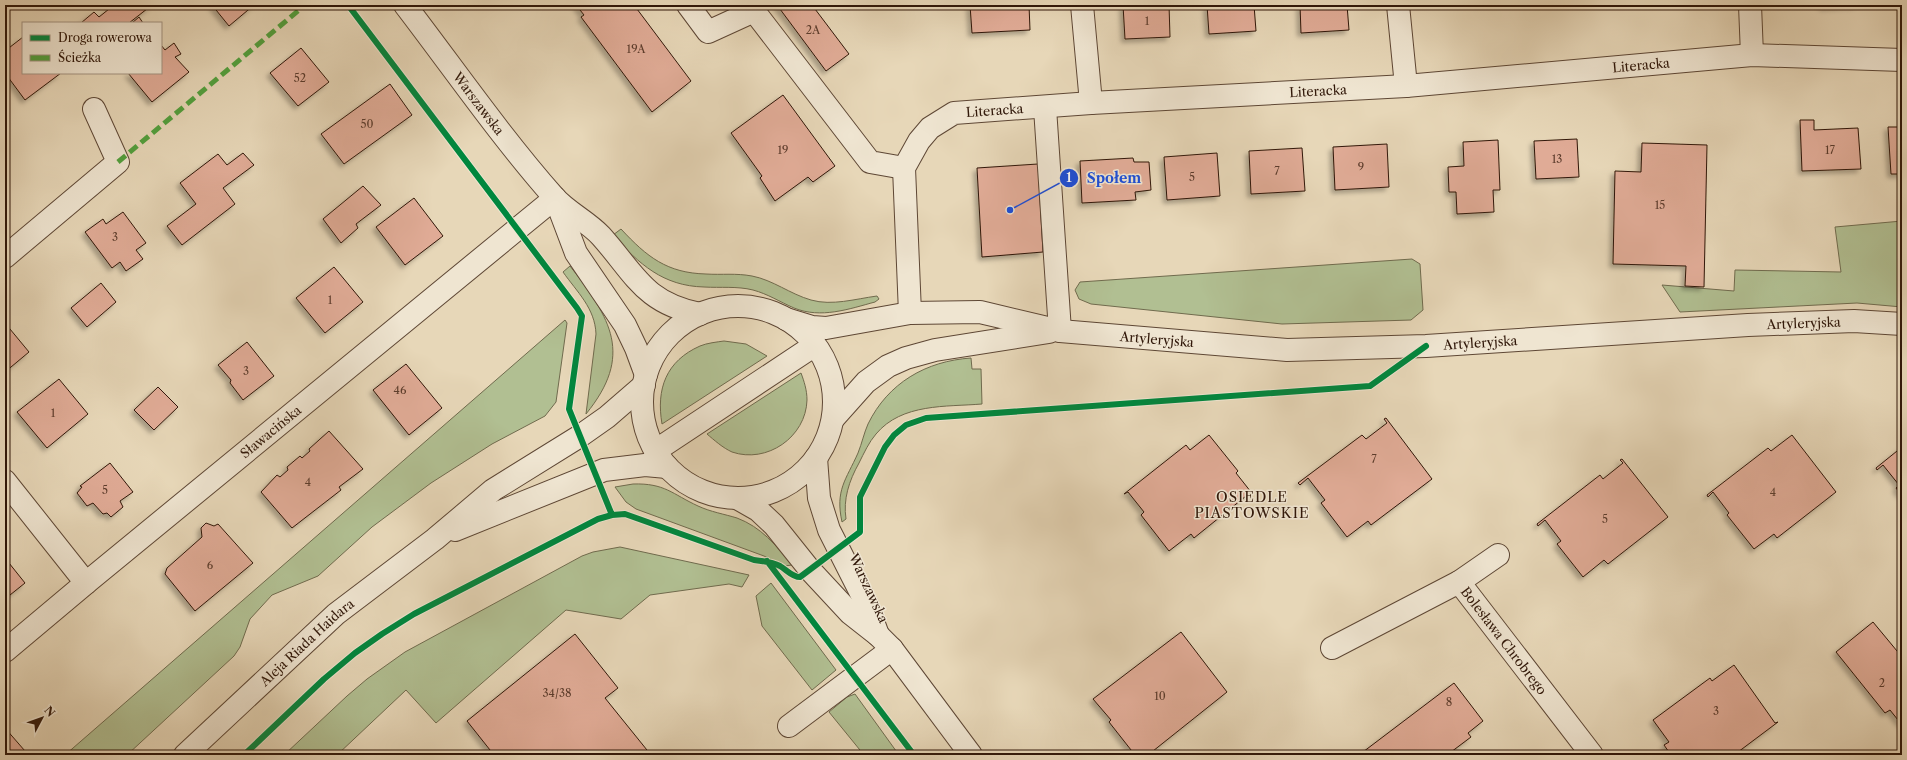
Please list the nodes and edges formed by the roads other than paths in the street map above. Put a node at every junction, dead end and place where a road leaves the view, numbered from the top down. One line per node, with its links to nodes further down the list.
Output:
1 (405, 5): 13 (street, Warszawska)
2 (688, 5): 12 (street)
3 (1082, 5): 9 (street)
4 (1398, 5): 8 (street)
5 (1750, 5): 6 (street)
6 (1752, 55): 7 (street, Literacka); 8 (street, Literacka)
7 (1902, 60)
8 (1406, 86): 9 (street, Literacka)
9 (1091, 103): 10 (street, Literacka)
10 (1045, 108): 12 (street, Literacka); 19 (street)
11 (94, 109): 14 (street)
12 (904, 168): 15 (street)
13 (555, 198): 16 (street, Warszawska); 21 (street, Warszawska); 30 (street, Sławacińska)
14 (5, 257)
15 (910, 313): 17 (street, Artyleryjska); 19 (street, Artyleryjska)
16 (700, 314): 17 (street); 21 (street)
17 (786, 319): 20 (street)
18 (1902, 324): 19 (street, Artyleryjska)
19 (1060, 331): 22 (street, Artyleryjska)
20 (815, 345): 22 (street); 24 (street)
21 (645, 380): 24 (street); 27 (street, Aleja Riada Haidara)
22 (832, 419): 23 (street)
23 (816, 458): 26 (street); 31 (street, Warszawska)
24 (661, 459): 26 (street); 27 (street, Aleja Riada Haidara)
25 (5, 481): 30 (street)
26 (737, 498): 31 (street, Warszawska)
27 (435, 539): 36 (street, Aleja Riada Haidara)
28 (1498, 555): 29 (street)
29 (1459, 582): 32 (street, Bolesława Chrobrego); 37 (street, Bolesława Chrobrego)
30 (86, 583): 33 (street, Sławacińska)
31 (885, 642): 34 (street); 35 (street, Warszawska)
32 (1332, 648)
33 (5, 651)
34 (789, 726)
35 (961, 751)
36 (185, 755)
37 (1592, 755)

